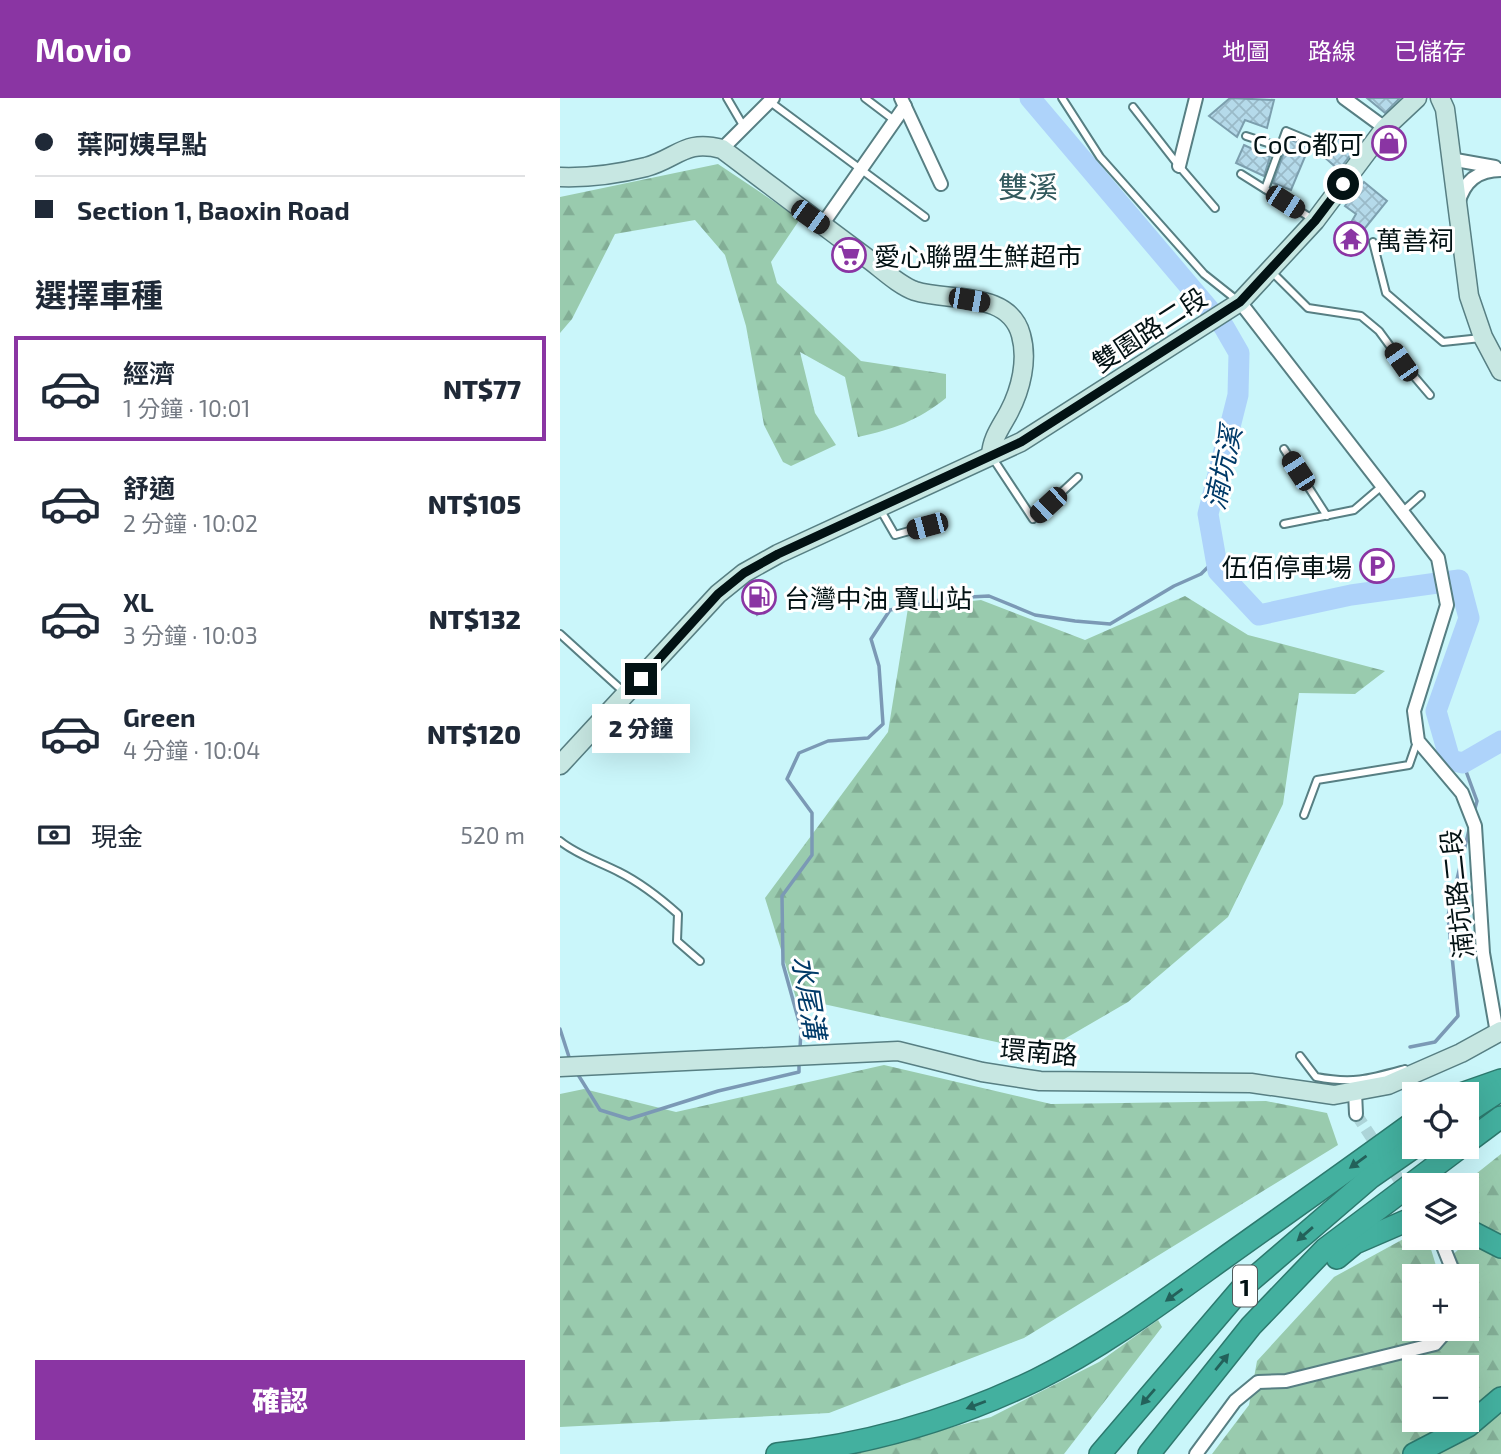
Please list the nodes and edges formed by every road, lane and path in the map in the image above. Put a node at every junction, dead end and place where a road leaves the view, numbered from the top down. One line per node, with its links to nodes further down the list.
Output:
1 (727, 98): 12 (lane)
2 (865, 98): 11 (lane)
3 (1062, 98): 33 (lane)
4 (1196, 98): 19 (street)
5 (1344, 98): 13 (street)
6 (1416, 98): 13 (street, 雙園路二段)
7 (1440, 98): 18 (street)
8 (771, 100): 12 (street); 21 (lane)
9 (903, 102): 11 (street); 24 (street)
10 (1133, 107): 19 (lane)
11 (895, 121): 21 (street)
12 (744, 127): 17 (street)
13 (1385, 128): 29 (street, 雙園路二段)
14 (1246, 136): 16 (lane)
15 (1310, 141): 16 (lane)
16 (1280, 147): 25 (lane)
17 (722, 149): 23 (street); 30 (street)
18 (1450, 159): 20 (street); 27 (street)
19 (1179, 166): 26 (lane)
20 (1501, 169): 27 (street)
21 (861, 170): 28 (lane); 30 (street)
22 (1241, 174): 25 (lane)
23 (560, 177)
24 (941, 184)
25 (1265, 189): 29 (lane)
26 (1215, 208)
27 (1457, 211): 34 (street)
28 (925, 217)
29 (1315, 221): 32 (street, 雙園路二段)
30 (822, 225): 38 (street)
31 (1373, 242): 34 (lane)
32 (1269, 270): 33 (street, 雙園路二段); 36 (lane)
33 (1240, 302): 38 (street, 雙園路二段); 40 (street)
34 (1483, 337): 35 (street)
35 (1501, 370)
36 (1430, 395)
37 (1284, 449): 44 (lane)
38 (991, 455): 39 (lane); 42 (street, 雙園路二段)
39 (1078, 477)
40 (1382, 486): 43 (street); 44 (lane)
41 (1421, 495): 43 (lane)
42 (880, 507): 46 (lane); 48 (street, 雙園路二段)
43 (1402, 512): 49 (street)
44 (1327, 516): 45 (lane)
45 (1284, 524)
46 (927, 526)
47 (560, 634): 48 (lane)
48 (626, 694): 50 (street, 雙園路二段)
49 (1418, 741): 51 (lane); 54 (street, 湳坑路二段)
50 (560, 765)
51 (1304, 815)
52 (560, 841): 53 (lane)
53 (700, 961)
54 (1499, 1032): 57 (street, 環南路)
55 (1300, 1056): 57 (lane)
56 (560, 1067): 61 (street, 環南路)
57 (1427, 1068): 61 (street, 環南路)
58 (1501, 1080): 59 (highway)
59 (1479, 1088)
60 (1501, 1090): 62 (highway)
61 (1354, 1092): 63 (street)
62 (1479, 1104)
63 (1356, 1114)
64 (1501, 1117): 66 (highway)
65 (1402, 1131): 75 (highway, one-way to 75)
66 (1479, 1133)
67 (1402, 1156): 76 (highway, 1, one-way to 76)
68 (1445, 1159): 72 (highway, 1)
69 (1402, 1224): 72 (highway)
70 (1479, 1236): 71 (highway)
71 (1501, 1247)
72 (1251, 1326): 77 (highway, 1, one-way to 72)
73 (1438, 1341): 78 (street)
74 (1501, 1398): 79 (highway)
75 (777, 1454)
76 (1100, 1454)
77 (1149, 1454)
78 (1196, 1454)
79 (1413, 1454)

